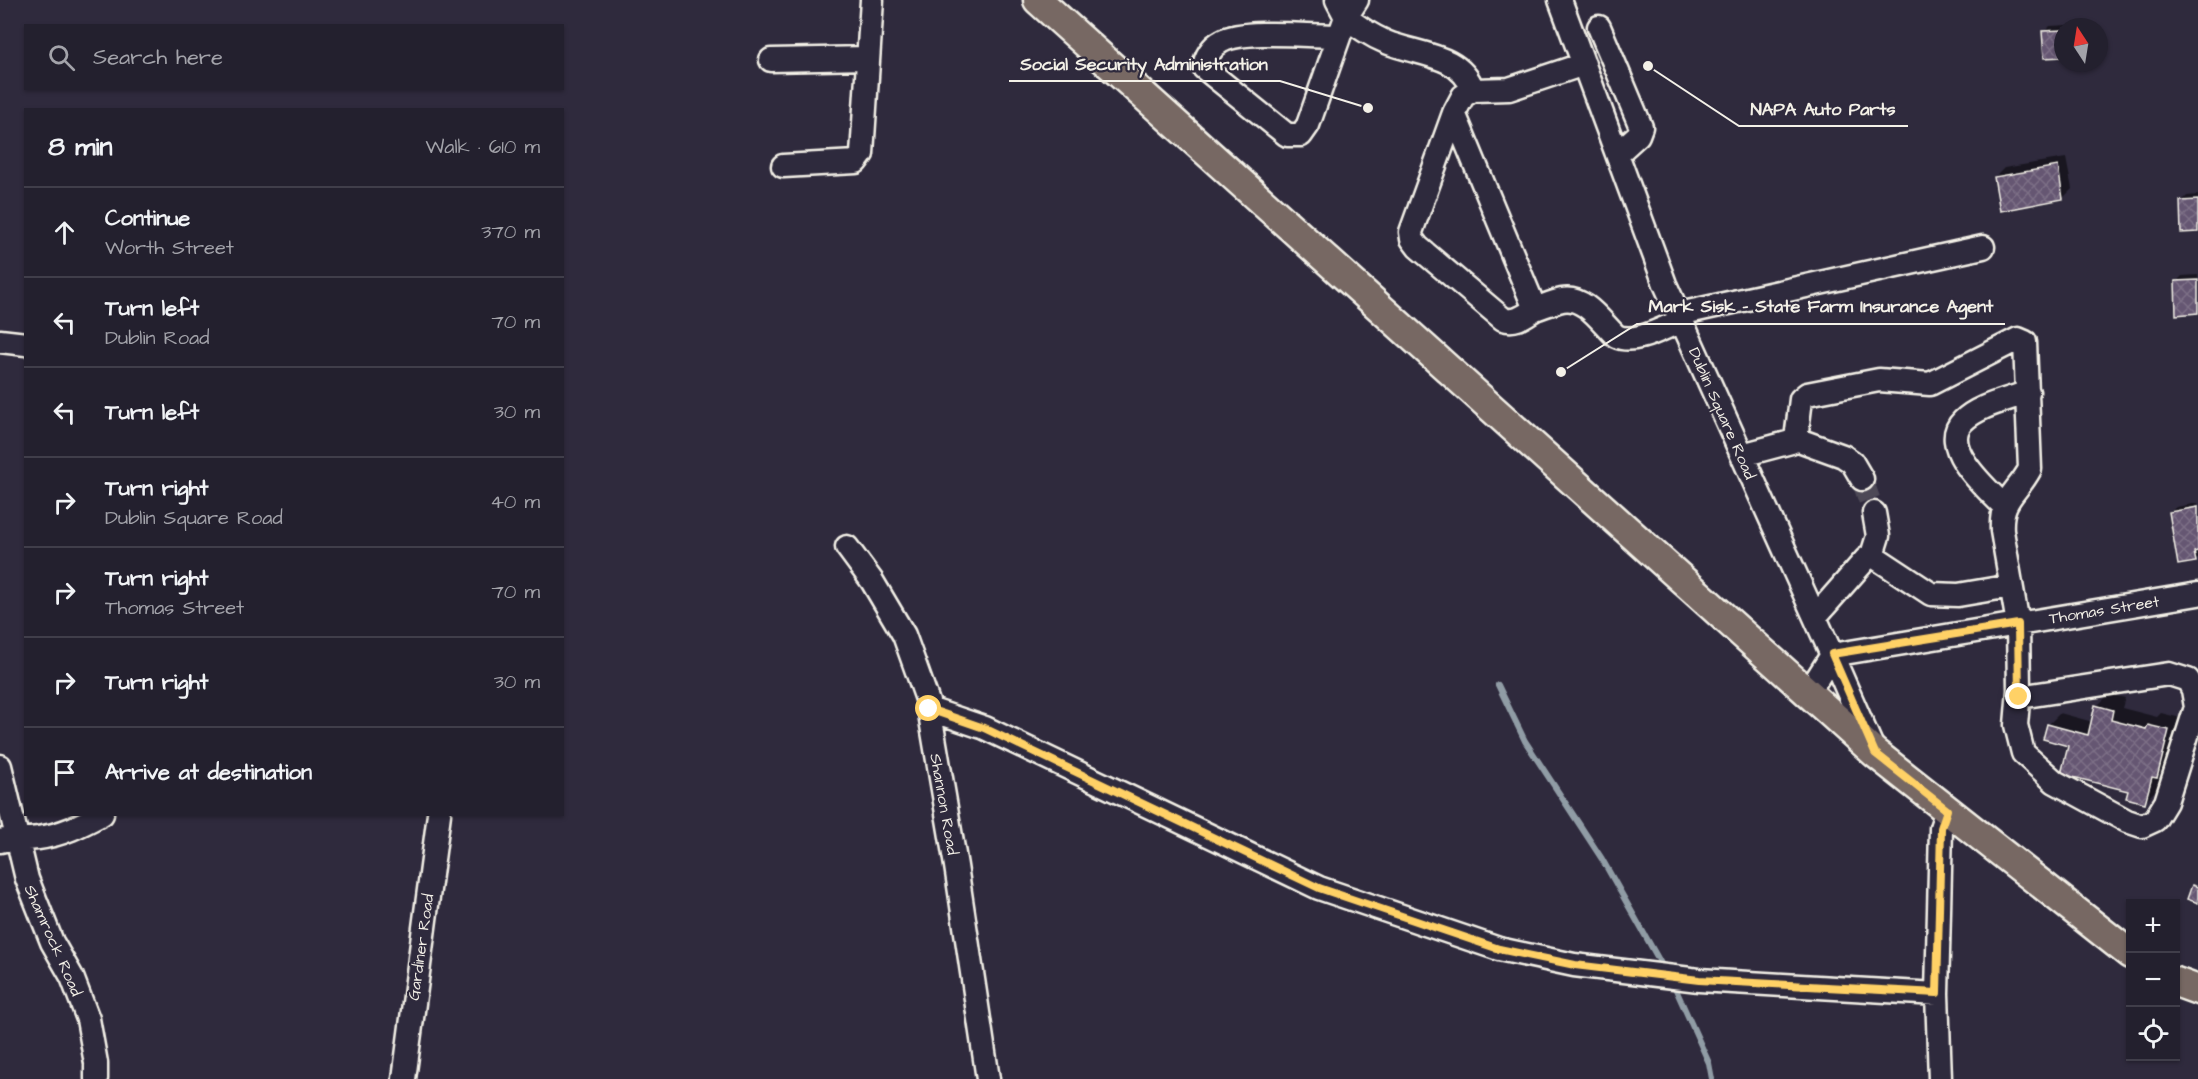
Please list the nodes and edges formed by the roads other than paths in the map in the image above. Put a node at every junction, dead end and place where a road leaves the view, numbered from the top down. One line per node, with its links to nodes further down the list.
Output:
1 (872, 0): 6 (street)
2 (1038, 0): 31 (main road)
3 (1560, 0): 8 (street, Dublin Square Road)
4 (1345, 13): 4 (street); 9 (street)
5 (1599, 27): 11 (street)
6 (868, 58): 7 (street); 12 (street)
7 (771, 60)
8 (1584, 64): 9 (street); 11 (street, Dublin Square Road)
9 (1473, 90): 10 (street)
10 (1454, 113): 14 (street); 14 (street)
11 (1617, 154): 15 (street, Dublin Square Road)
12 (783, 166)
13 (1983, 247): 15 (street)
14 (1535, 309): 15 (street)
15 (1680, 317): 20 (street, Dublin Square Road)
16 (0, 341): 17 (street)
17 (24, 344)
18 (2028, 392): 19 (street); 22 (street); 22 (street)
19 (1796, 439): 20 (street); 21 (street)
20 (1742, 455): 28 (street, Dublin Square Road)
21 (1862, 479)
22 (2004, 506): 26 (street)
23 (1874, 513): 25 (street)
24 (847, 548): 33 (street, Shannon Road)
25 (1872, 555): 26 (street); 28 (street)
26 (2011, 586): 29 (street)
27 (2198, 594): 29 (street, Thomas Street)
28 (1815, 617): 30 (street, Dublin Square Road)
29 (2018, 624): 30 (street, Thomas Street); 32 (street)
30 (1832, 654): 31 (street); 34 (street, Dublin Square Road)
31 (1808, 693): 34 (main road)
32 (2019, 697): 32 (street)
33 (929, 709): 43 (street); 46 (street, Shannon Road)
34 (1875, 753): 36 (main road)
35 (0, 766): 39 (street, Shamrock Road)
36 (1947, 810): 40 (main road); 43 (street)
37 (98, 816): 39 (street)
38 (439, 816): 45 (street, Gardiner Road)
39 (8, 840): 44 (street, Shamrock Road)
40 (2129, 953)
41 (2180, 984): 42 (main road)
42 (2198, 990)
43 (1937, 993): 47 (street)
44 (96, 1079)
45 (404, 1079)
46 (988, 1079)
47 (1940, 1079)

